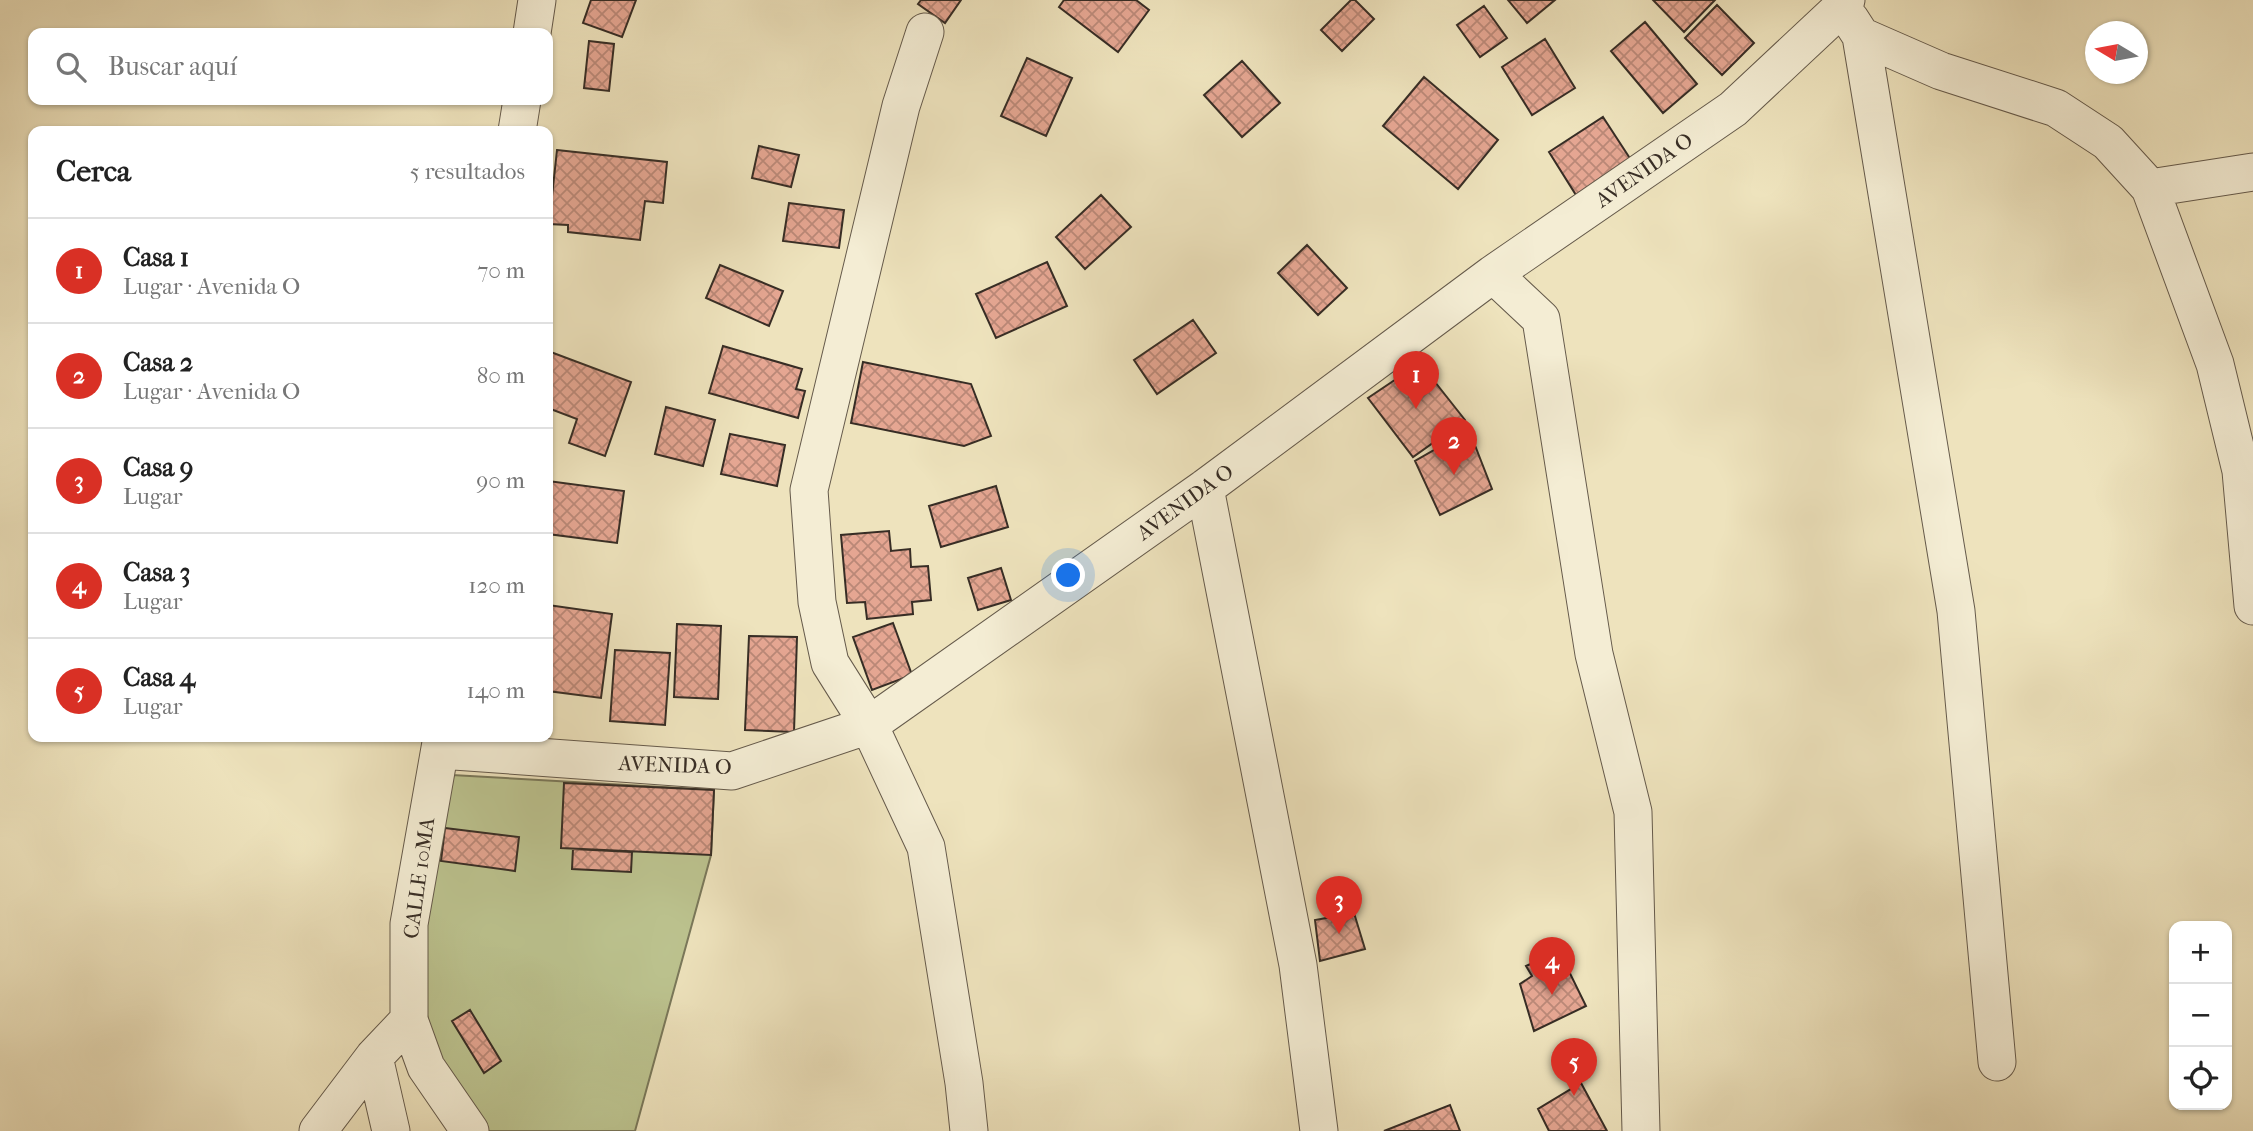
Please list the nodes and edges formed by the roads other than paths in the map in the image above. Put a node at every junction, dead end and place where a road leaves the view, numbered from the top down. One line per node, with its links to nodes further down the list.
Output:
1 (537, 0): 3 (street)
2 (1849, 14): 8 (street); 9 (street, AVENIDA O); 16 (street)
3 (533, 28)
4 (926, 32): 12 (street)
5 (521, 105): 6 (street)
6 (518, 126)
7 (2253, 172): 8 (street)
8 (2150, 188): 11 (street)
9 (1493, 274): 10 (street, AVENIDA O); 22 (street)
10 (1205, 488): 12 (street, AVENIDA O); 21 (street)
11 (2253, 606)
12 (869, 724): 13 (street, AVENIDA O); 20 (street)
13 (441, 743): 14 (street, CALLE 10MA)
14 (409, 1020): 15 (street); 19 (street, CALLE 10MA)
15 (374, 1057): 17 (street); 18 (street)
16 (1997, 1062)
17 (318, 1131)
18 (391, 1131)
19 (470, 1131)
20 (969, 1131)
21 (1319, 1131)
22 (1641, 1131)

